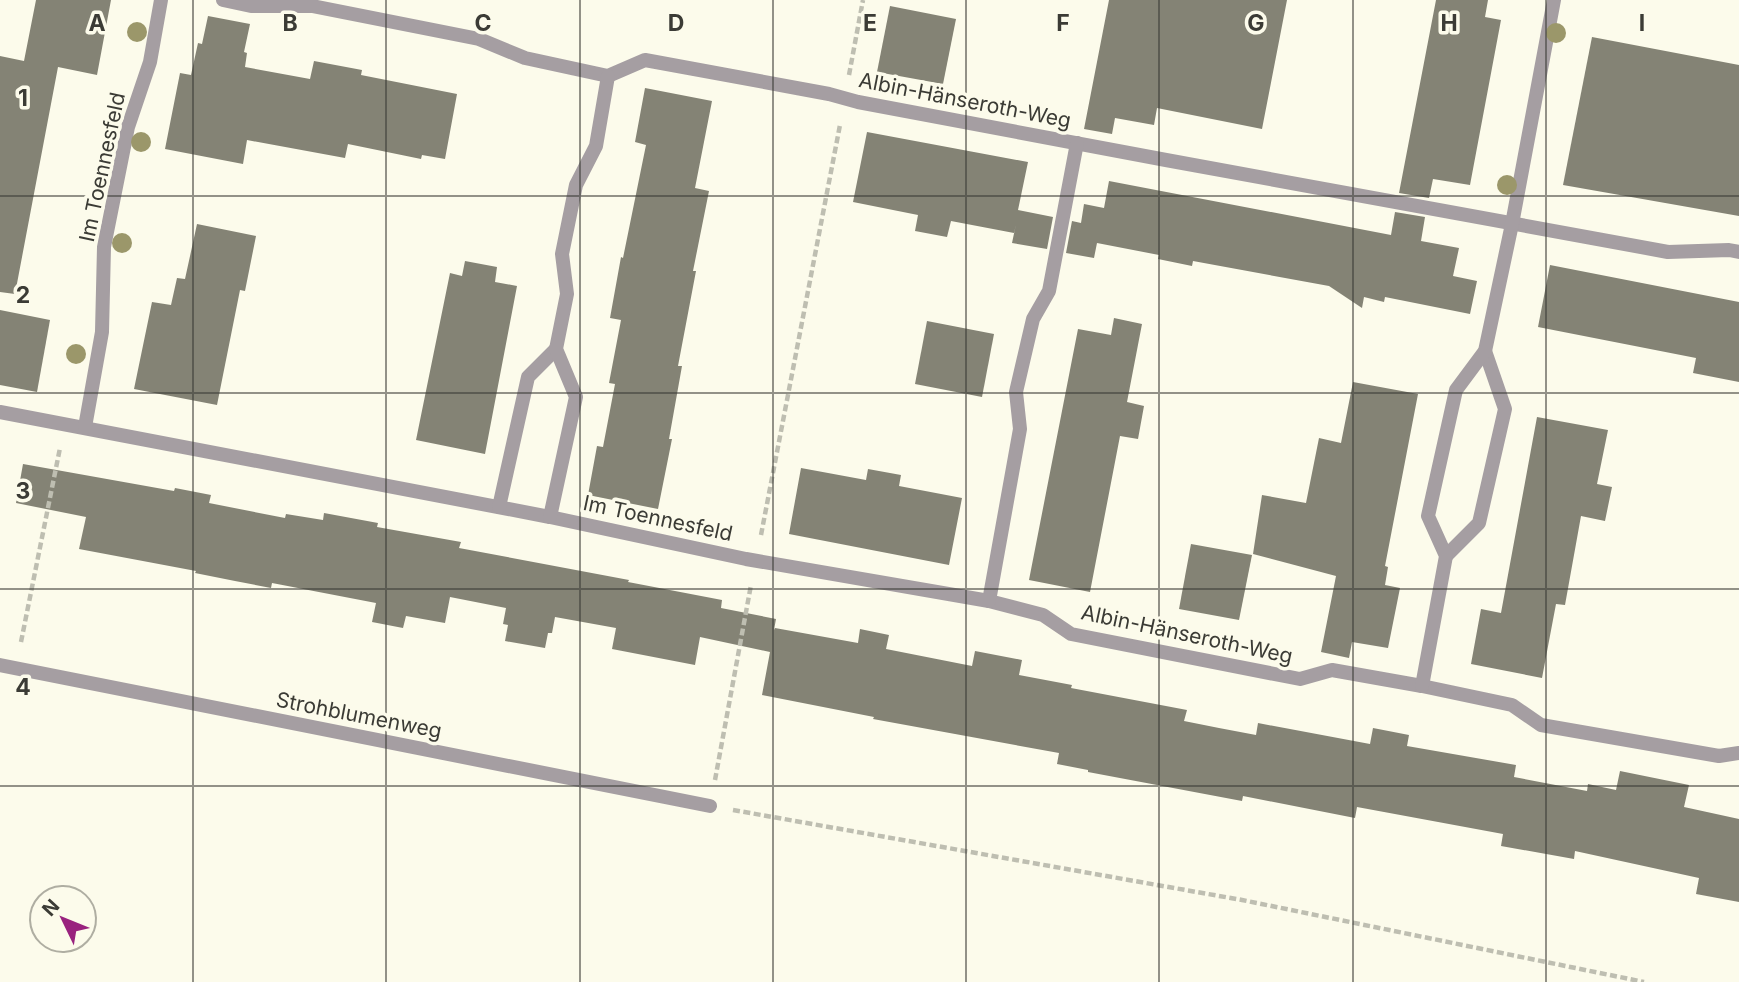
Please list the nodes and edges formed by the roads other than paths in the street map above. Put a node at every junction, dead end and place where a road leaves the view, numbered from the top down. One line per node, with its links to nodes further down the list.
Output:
1 (160, 0): 11 (street, Im Toennesfeld)
2 (223, 0): 4 (street)
3 (1554, 0): 6 (street)
4 (608, 76): 5 (street, Albin-Hänseroth-Weg); 8 (street)
5 (1077, 143): 6 (street, Albin-Hänseroth-Weg); 16 (street, Albin-Hänseroth-Weg)
6 (1512, 224): 7 (street, Albin-Hänseroth-Weg); 9 (street)
7 (1739, 253)
8 (556, 348): 12 (street); 13 (street, Im Toennesfeld)
9 (1485, 351): 14 (street); 14 (street)
10 (0, 412): 11 (street, Im Toennesfeld)
11 (85, 427): 12 (street, Im Toennesfeld)
12 (499, 507): 13 (street, Im Toennesfeld)
13 (550, 517): 15 (street, Im Toennesfeld)
14 (1446, 556): 18 (street)
15 (756, 561): 16 (street, Albin-Hänseroth-Weg)
16 (989, 601): 18 (street, Albin-Hänseroth-Weg)
17 (0, 665): 20 (street, Strohblumenweg)
18 (1422, 686): 19 (street, Albin-Hänseroth-Weg)
19 (1739, 753)
20 (710, 806)

